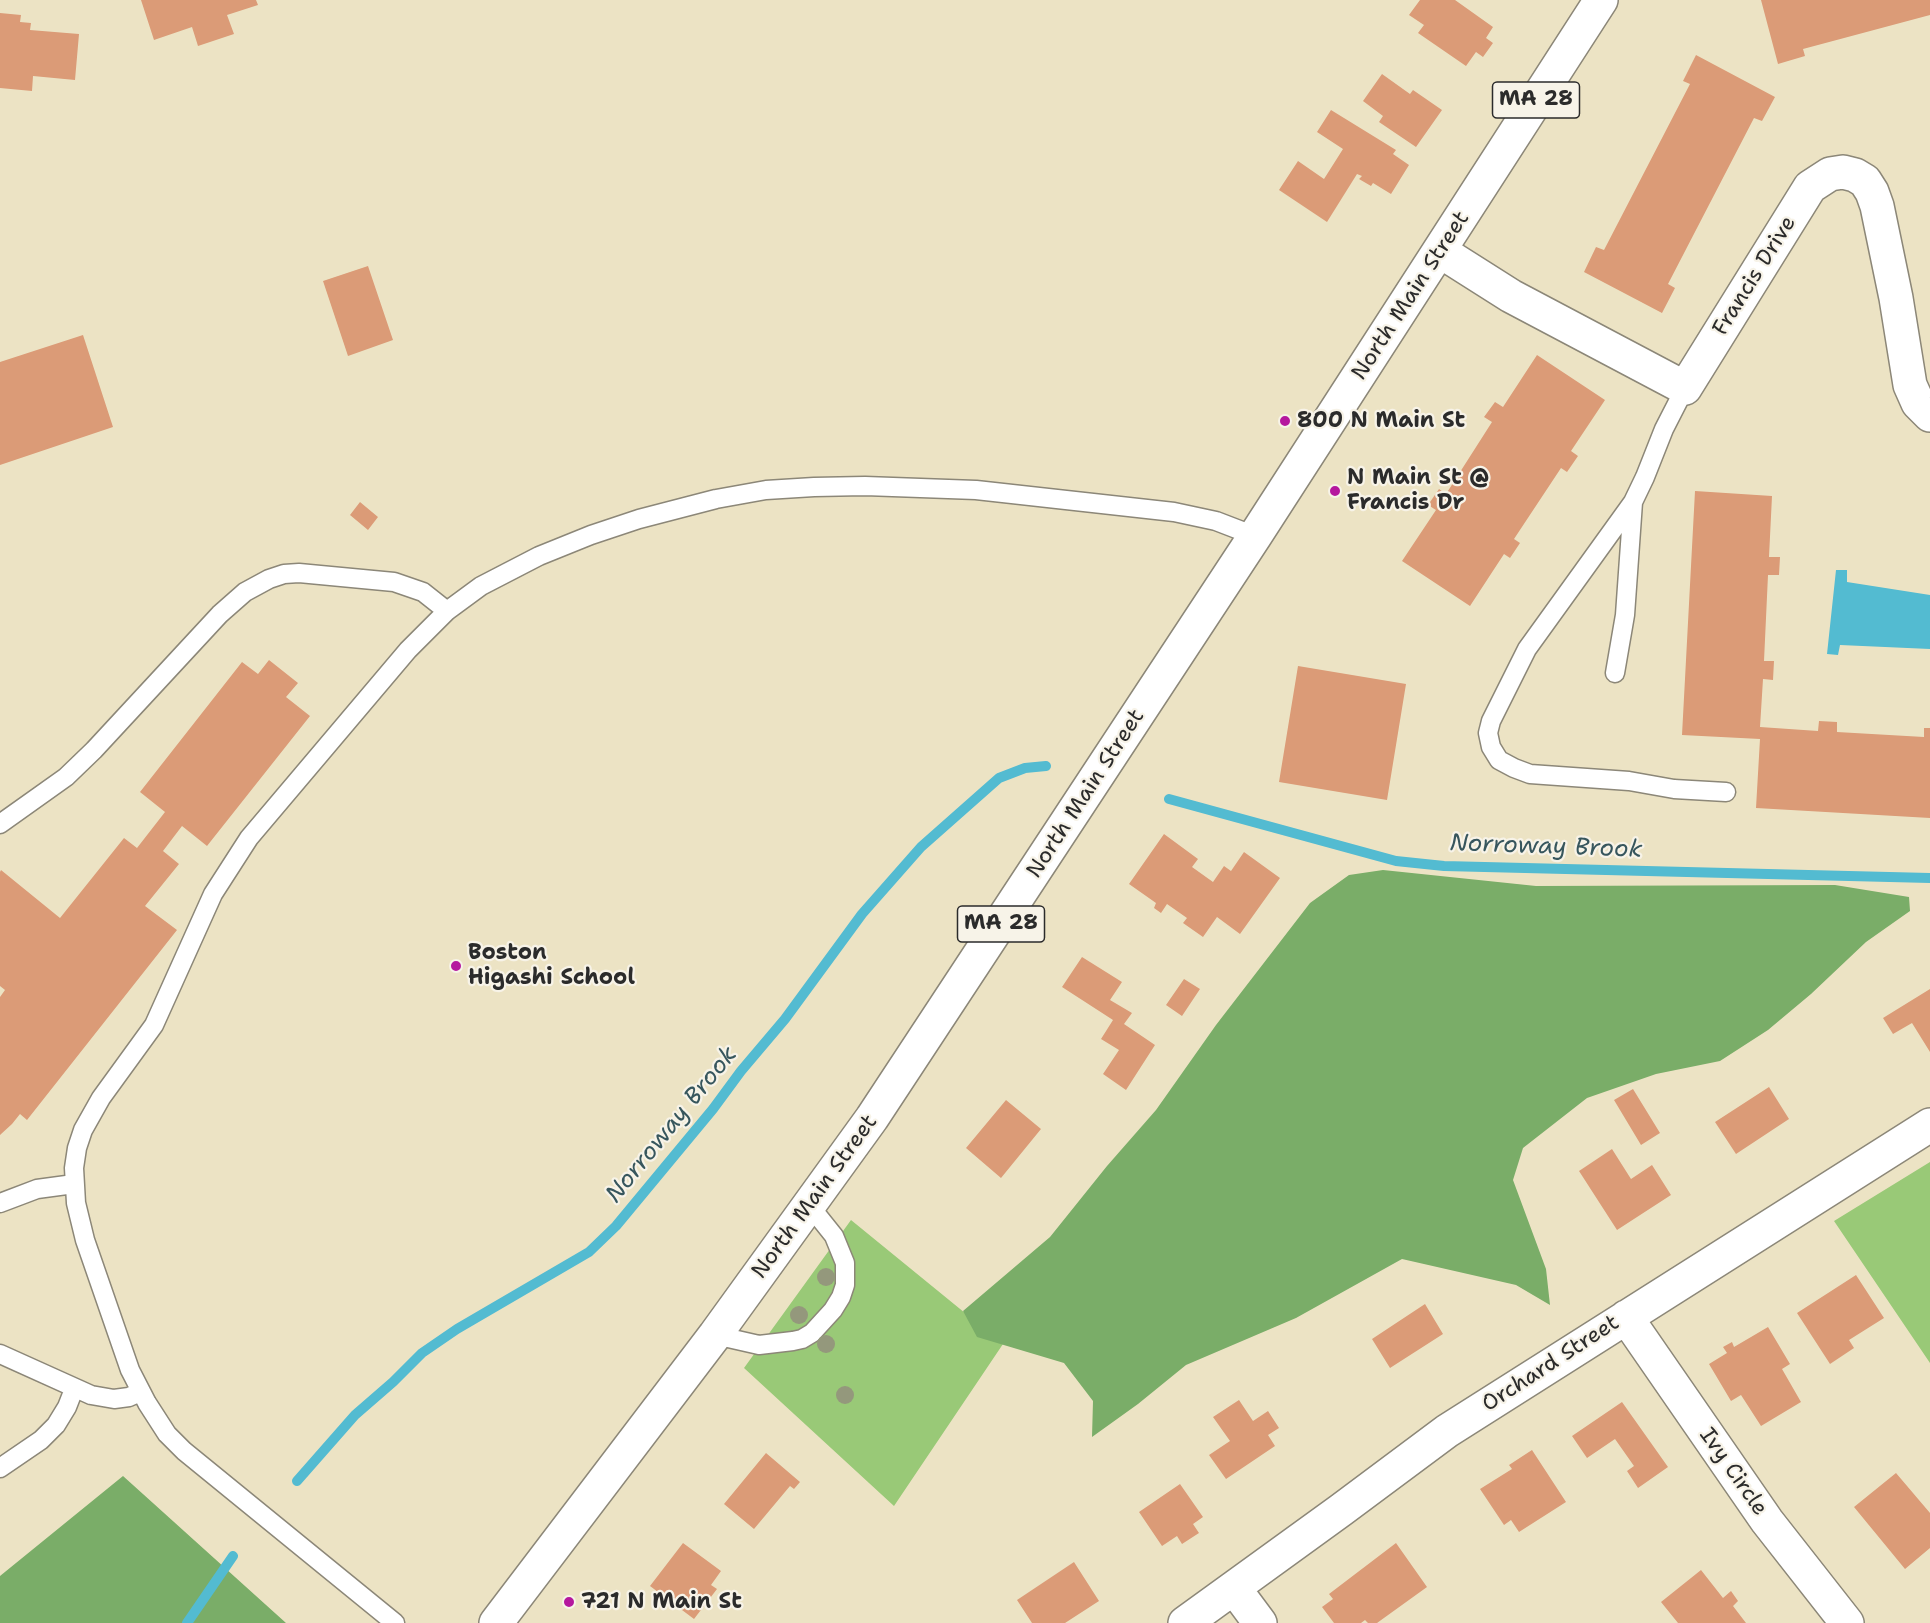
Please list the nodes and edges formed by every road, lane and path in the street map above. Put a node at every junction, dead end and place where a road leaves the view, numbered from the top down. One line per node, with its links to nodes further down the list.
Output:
1 (1601, 0): 2 (street, North Main Street / MA 28)
2 (1440, 251): 3 (street); 6 (street, North Main Street / MA 28)
3 (1685, 388): 4 (street, Francis Drive); 5 (lane)
4 (1930, 415)
5 (1633, 502): 8 (lane); 9 (lane)
6 (1256, 536): 7 (lane); 14 (street, North Main Street / MA 28)
7 (447, 611): 10 (lane); 12 (lane)
8 (1615, 674)
9 (1726, 792)
10 (0, 824)
11 (1930, 1125): 15 (street, Orchard Street)
12 (74, 1184): 13 (lane); 19 (lane)
13 (0, 1203)
14 (810, 1206): 16 (street, North Main Street / MA 28); 16 (lane)
15 (1626, 1317): 21 (street, Orchard Street); 26 (street, Ivy Circle)
16 (716, 1335): 23 (street, North Main Street / MA 28)
17 (0, 1354): 18 (lane)
18 (74, 1389): 19 (lane); 20 (lane)
19 (140, 1392): 22 (lane)
20 (0, 1468)
21 (1234, 1588): 24 (street, Orchard Street); 25 (street)
22 (395, 1623)
23 (496, 1623)
24 (1185, 1623)
25 (1260, 1623)
26 (1846, 1623)

